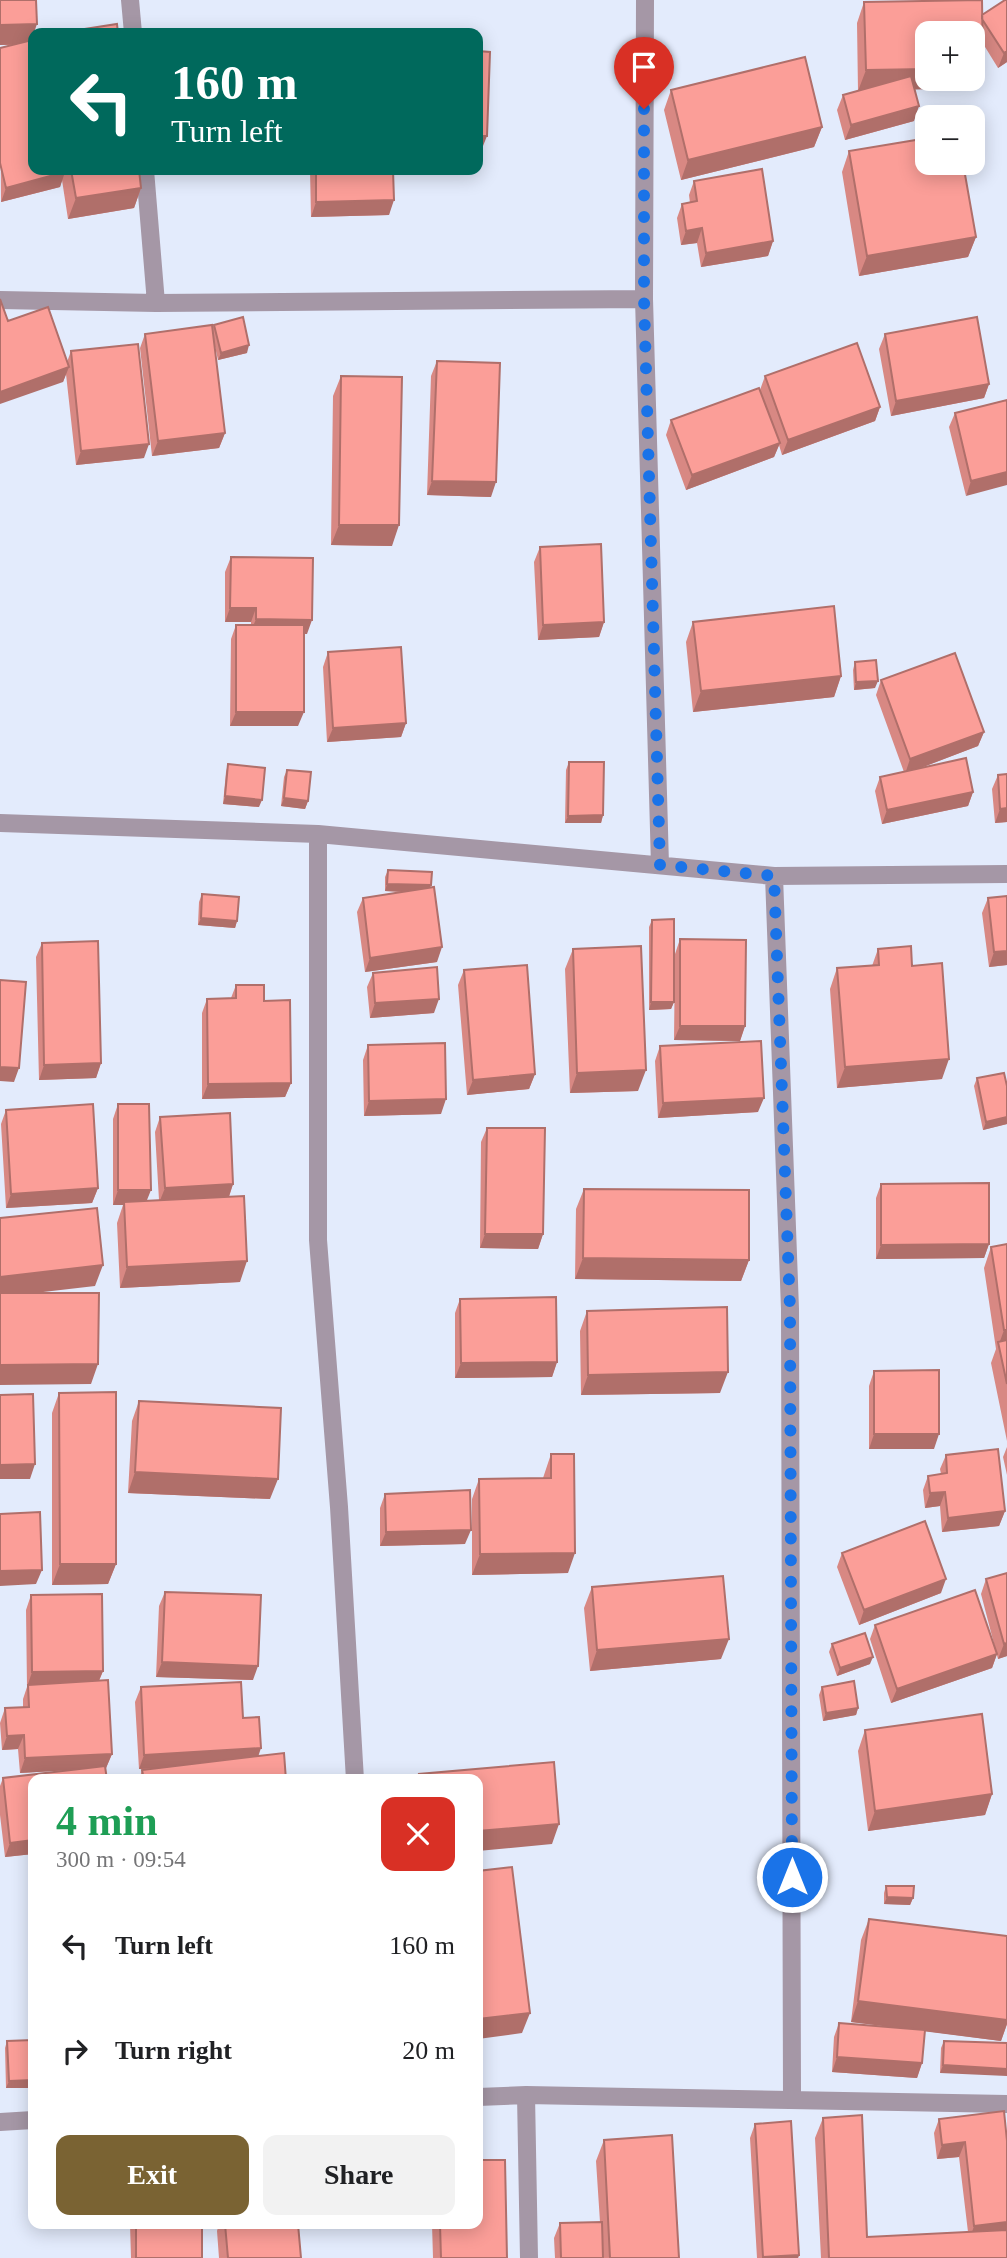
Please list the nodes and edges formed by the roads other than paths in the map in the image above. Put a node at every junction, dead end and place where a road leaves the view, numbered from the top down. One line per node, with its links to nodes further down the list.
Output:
1 (130, 0): 3 (street)
2 (645, 0): 5 (street)
3 (133, 28)
4 (145, 175): 7 (street)
5 (644, 299): 7 (street); 10 (street)
6 (0, 300): 7 (street)
7 (156, 303)
8 (0, 823): 9 (street)
9 (318, 834): 10 (street); 13 (street)
10 (660, 865): 12 (street)
11 (1007, 874): 12 (street)
12 (774, 876): 16 (street)
13 (355, 1774)
14 (526, 2095): 15 (street); 16 (street); 20 (street)
15 (483, 2097)
16 (792, 2100): 17 (street)
17 (1007, 2104)
18 (28, 2120): 19 (street)
19 (0, 2122)
20 (529, 2258)

